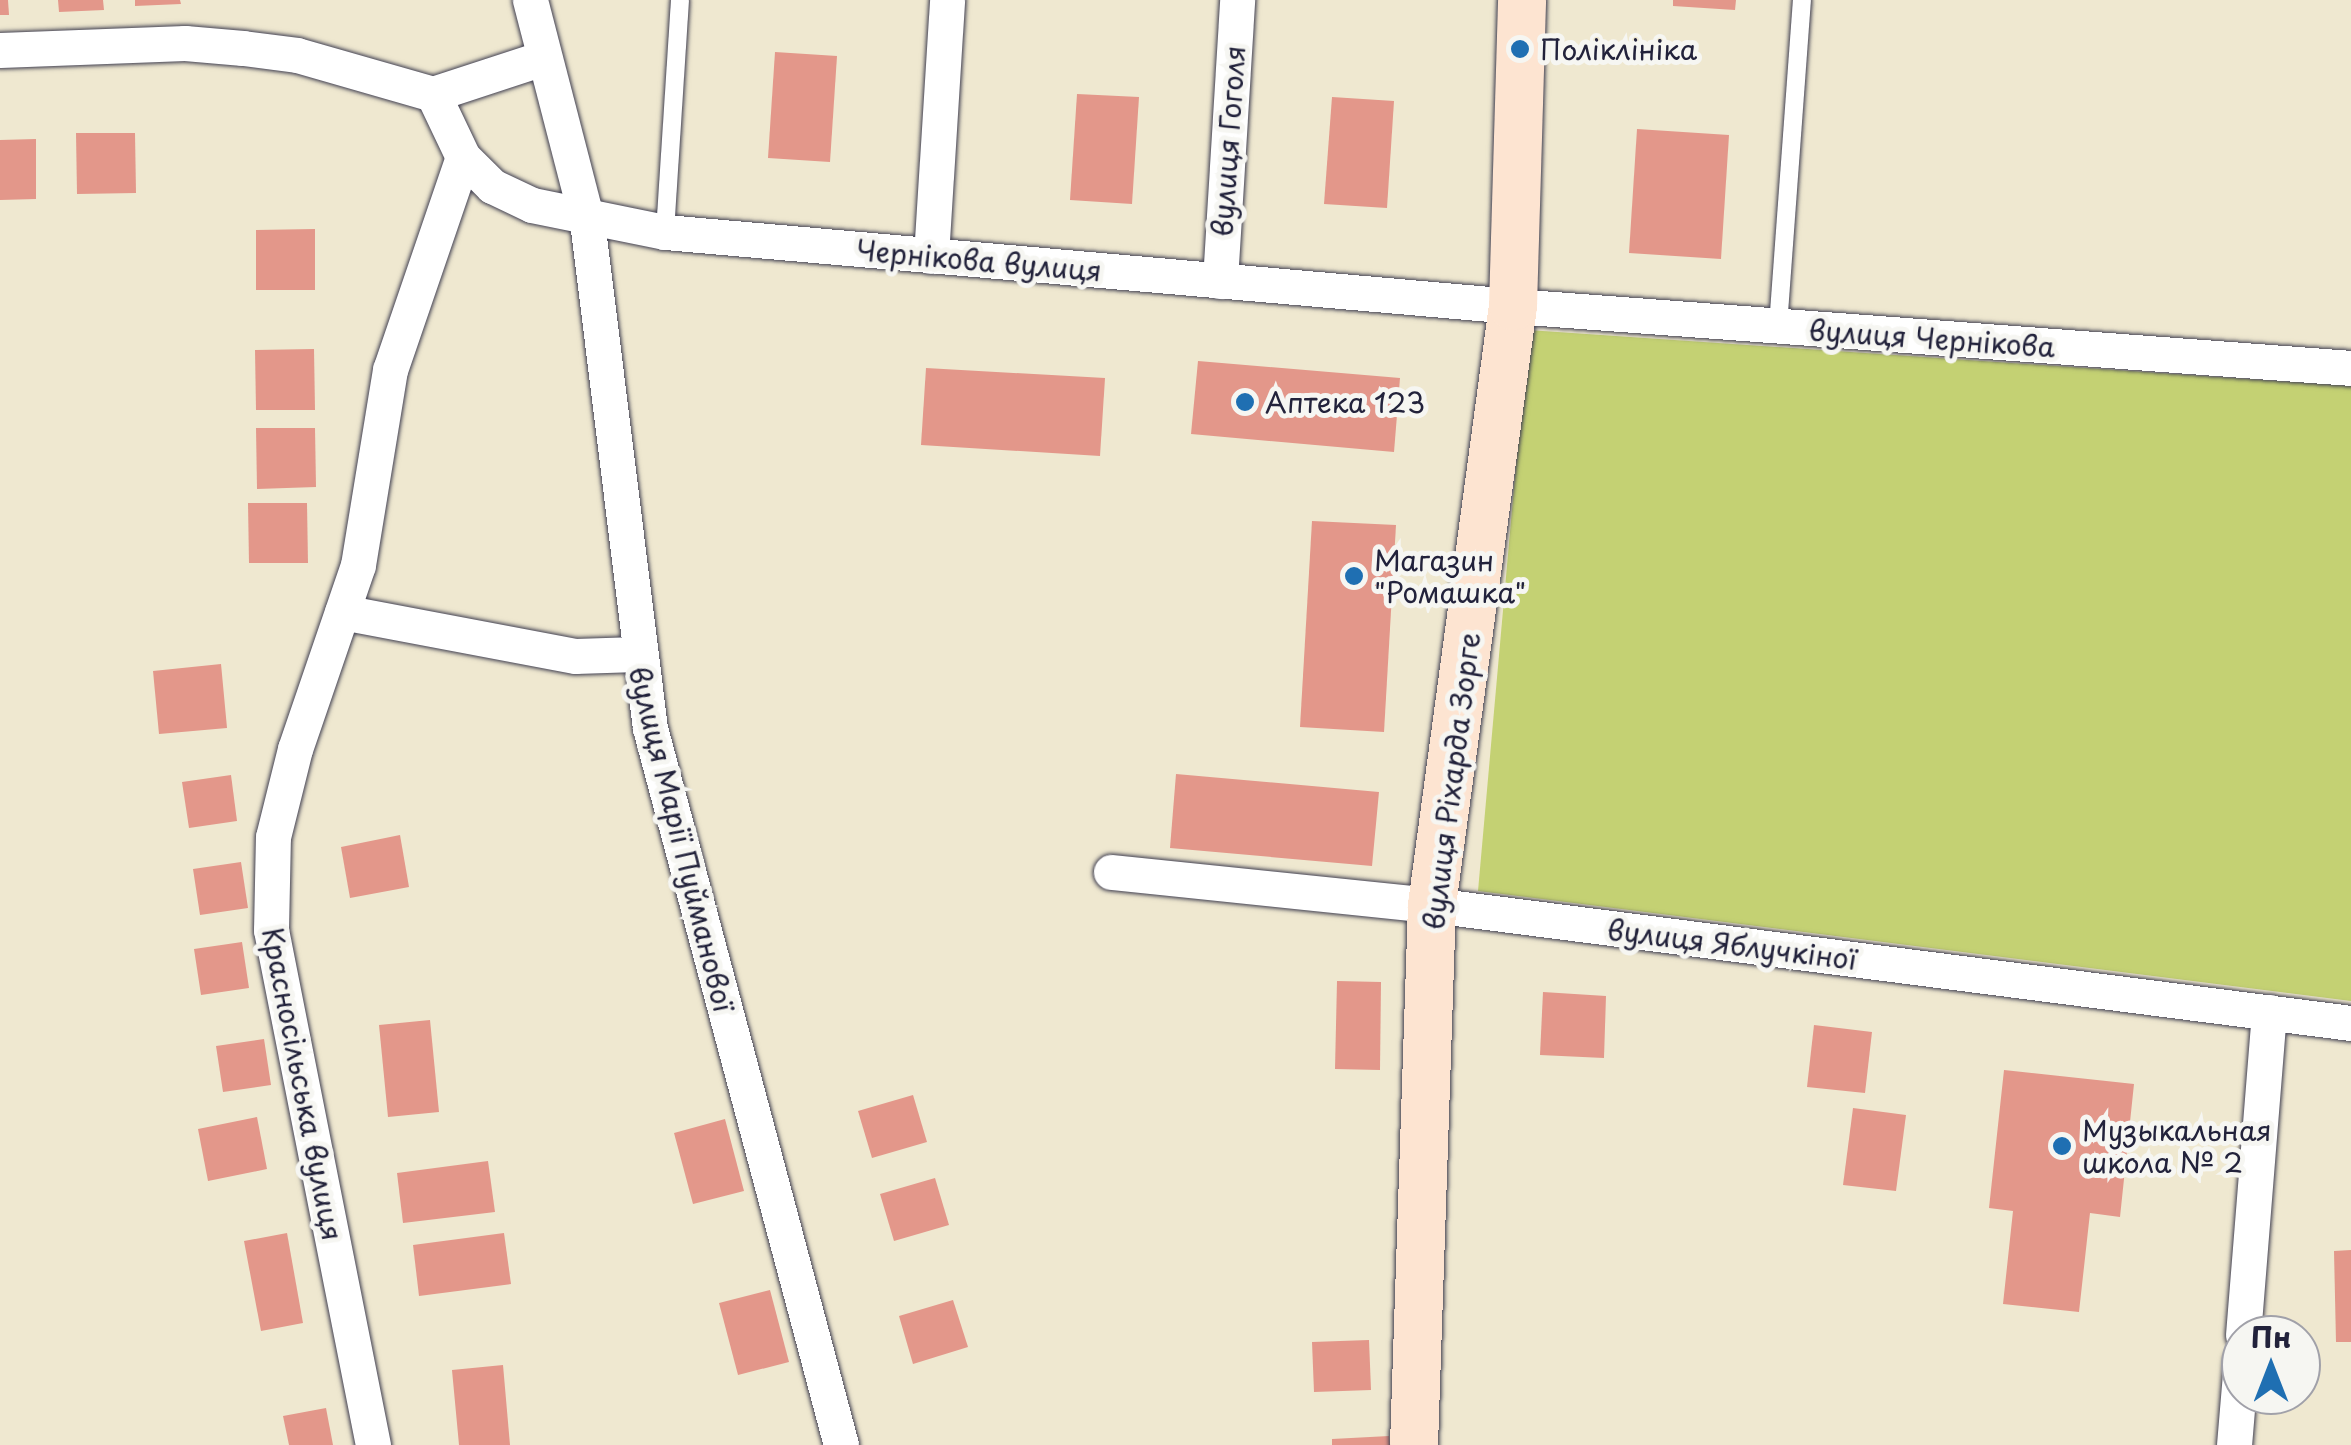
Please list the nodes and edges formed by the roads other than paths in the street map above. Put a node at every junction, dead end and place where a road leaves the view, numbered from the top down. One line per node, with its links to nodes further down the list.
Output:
1 (530, 0): 8 (street)
2 (680, 0): 12 (lane)
3 (947, 0): 13 (street)
4 (1237, 0): 14 (street, вулиця Гоголя)
5 (1522, 0): 15 (street, вулиця Ріхарда Зорге)
6 (1802, 0): 16 (lane)
7 (0, 50): 9 (street)
8 (542, 58): 9 (street); 11 (street)
9 (434, 94): 10 (street)
10 (463, 158): 11 (street, Чернікова вулиця); 18 (street, Красносільська вулиця)
11 (587, 220): 12 (street, Чернікова вулиця); 19 (street, вулиця Марії Пуйманової)
12 (664, 232): 13 (street, Чернікова вулиця)
13 (931, 256): 14 (street, Чернікова вулиця)
14 (1220, 281): 15 (street, Чернікова вулиця)
15 (1513, 306): 16 (street, вулиця Чернікова); 21 (street, вулиця Ріхарда Зорге)
16 (1778, 326): 17 (street, вулиця Чернікова)
17 (2351, 368)
18 (342, 612): 19 (street); 26 (street, Красносільська вулиця)
19 (637, 654): 27 (street, вулиця Марії Пуйманової)
20 (1112, 872): 21 (street, вулиця Яблучкіної)
21 (1432, 905): 22 (street, вулиця Яблучкіної); 28 (street, вулиця Ріхарда Зорге)
22 (2269, 1012): 23 (street, вулиця Яблучкіної); 24 (street)
23 (2351, 1023)
24 (2245, 1315)
25 (2236, 1415): 29 (street)
26 (372, 1445)
27 (841, 1445)
28 (1414, 1445)
29 (2234, 1445)

